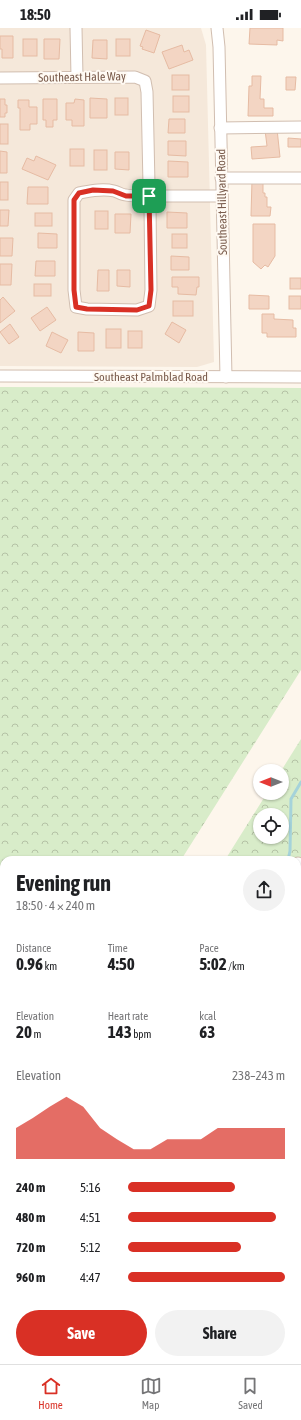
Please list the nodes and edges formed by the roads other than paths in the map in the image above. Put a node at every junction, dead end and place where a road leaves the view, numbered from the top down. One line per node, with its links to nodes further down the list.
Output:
1 (76, 28): 3 (street)
2 (217, 28): 6 (street, Southeast Hillyard Road)
3 (77, 77): 4 (street, Southeast Hale Way); 9 (street, Southeast Hale Way)
4 (0, 78)
5 (301, 127): 6 (street)
6 (220, 128): 7 (street, Southeast Hillyard Road)
7 (221, 178): 8 (street); 10 (street, Southeast Hillyard Road)
8 (301, 178)
9 (149, 196): 9 (street); 10 (street)
10 (221, 196): 12 (street, Southeast Hillyard Road)
11 (0, 376): 12 (street, Southeast Palmblad Road)
12 (226, 377): 13 (street, Southeast Palmblad Road)
13 (301, 378)

